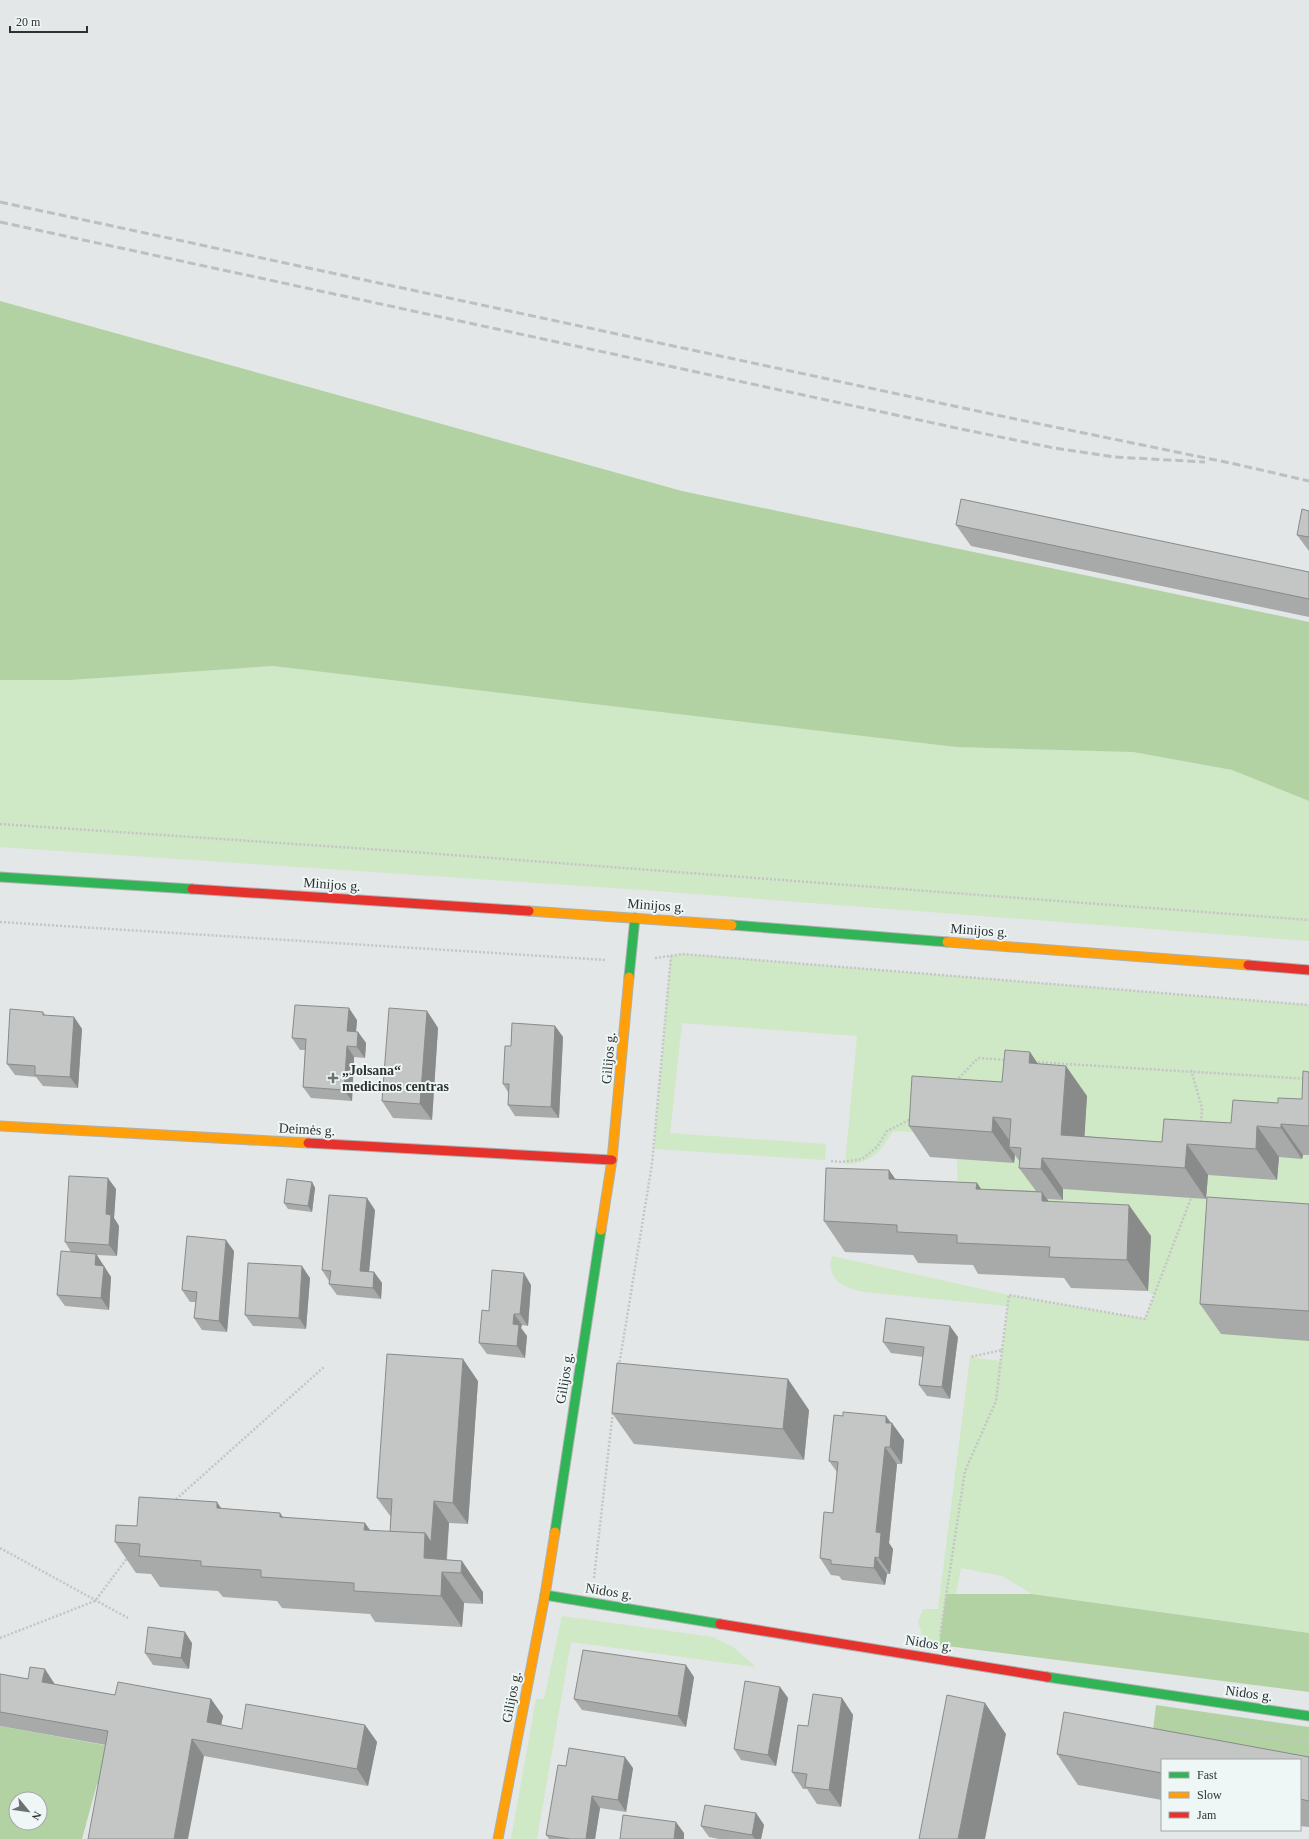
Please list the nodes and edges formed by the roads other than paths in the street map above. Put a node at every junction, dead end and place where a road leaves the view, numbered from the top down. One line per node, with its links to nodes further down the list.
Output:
1 (0, 877): 2 (street, Minijos g.)
2 (635, 918): 3 (street, Minijos g.); 5 (street, Gilijos g.)
3 (1309, 970)
4 (0, 1126): 5 (street, Deimės g.)
5 (612, 1160): 6 (street, Gilijos g.)
6 (544, 1595): 7 (street, Nidos g.); 8 (street, Gilijos g.)
7 (1309, 1716)
8 (498, 1839)

